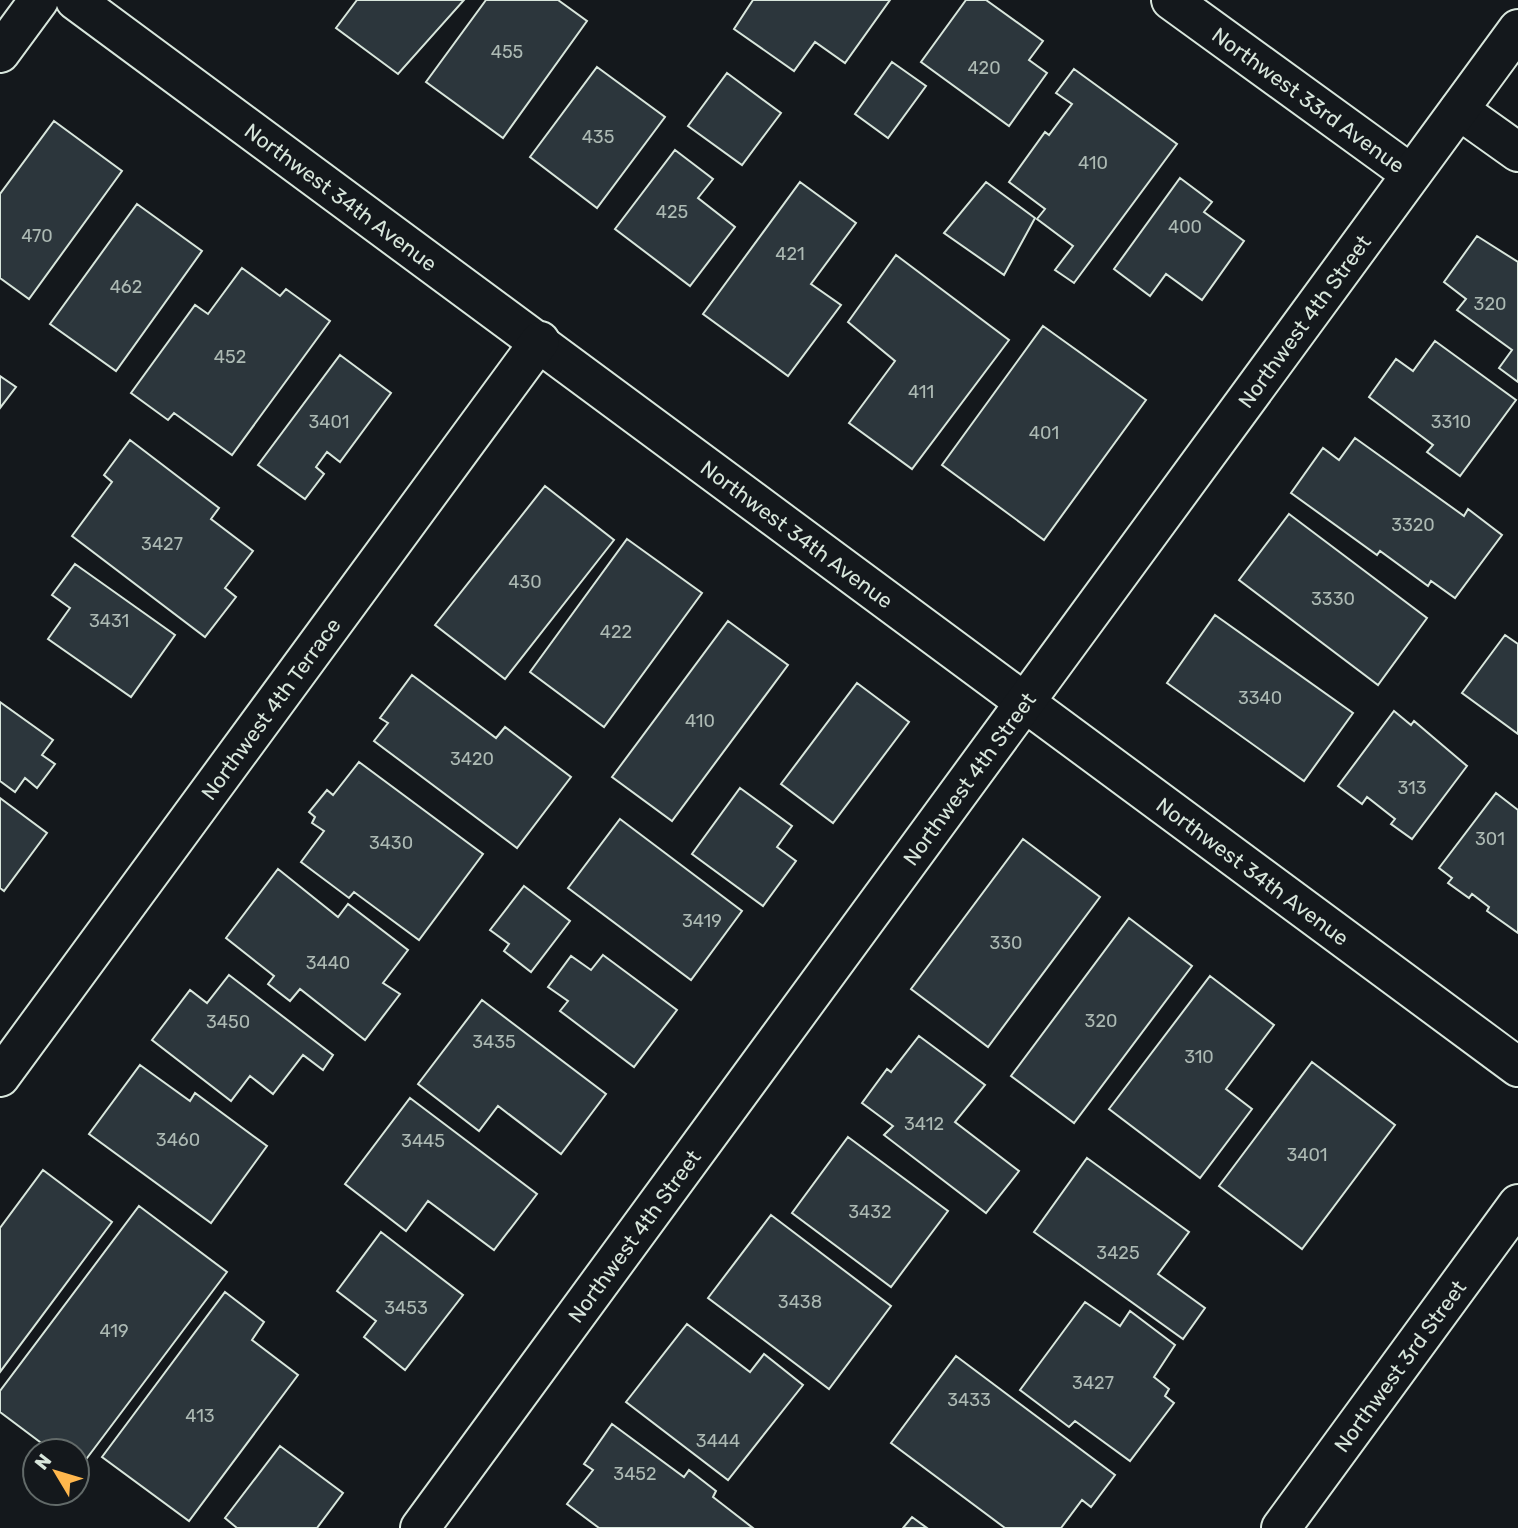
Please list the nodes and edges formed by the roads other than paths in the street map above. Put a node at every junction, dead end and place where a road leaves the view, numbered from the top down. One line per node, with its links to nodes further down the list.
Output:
1 (39, 0): 5 (street)
2 (75, 0): 9 (street, Northwest 34th Avenue)
3 (1171, 0): 8 (street, Northwest 33rd Avenue)
4 (1518, 29): 6 (street, Northwest 4th Street)
5 (0, 53)
6 (1459, 110): 7 (street); 8 (street, Northwest 4th Street)
7 (1518, 152)
8 (1411, 174): 10 (street, Northwest 4th Street)
9 (540, 341): 10 (street, Northwest 34th Avenue); 12 (street, Northwest 4th Terrace)
10 (1024, 700): 11 (street, Northwest 34th Avenue); 14 (street, Northwest 4th Street)
11 (1518, 1067)
12 (0, 1076)
13 (1518, 1204): 15 (street, Northwest 3rd Street)
14 (420, 1528)
15 (1281, 1528)

